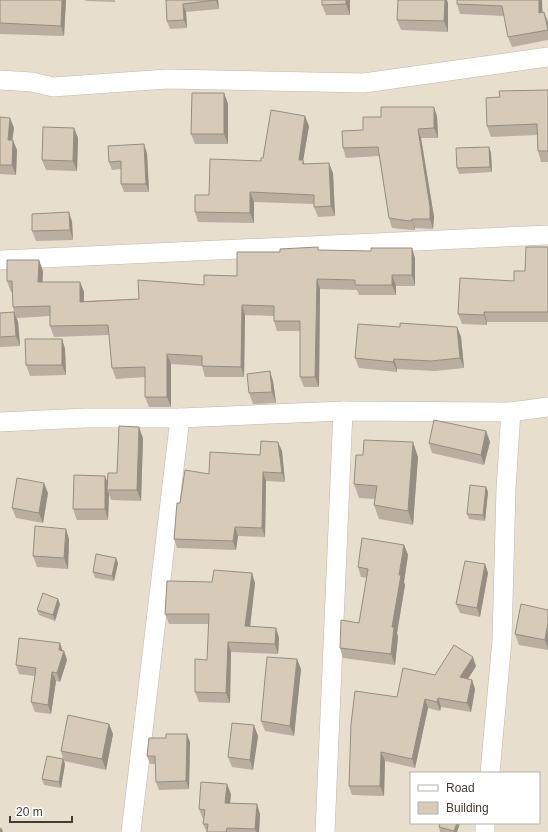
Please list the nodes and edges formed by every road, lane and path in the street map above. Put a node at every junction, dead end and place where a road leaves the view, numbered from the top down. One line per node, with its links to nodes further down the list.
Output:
1 (548, 57): 2 (street)
2 (0, 80)
3 (548, 235): 4 (street)
4 (0, 260)
5 (548, 407): 7 (street)
6 (343, 411): 7 (street); 8 (street); 12 (street)
7 (511, 412): 10 (street)
8 (180, 418): 9 (street); 11 (street)
9 (0, 422)
10 (490, 772)
11 (131, 832)
12 (325, 832)

